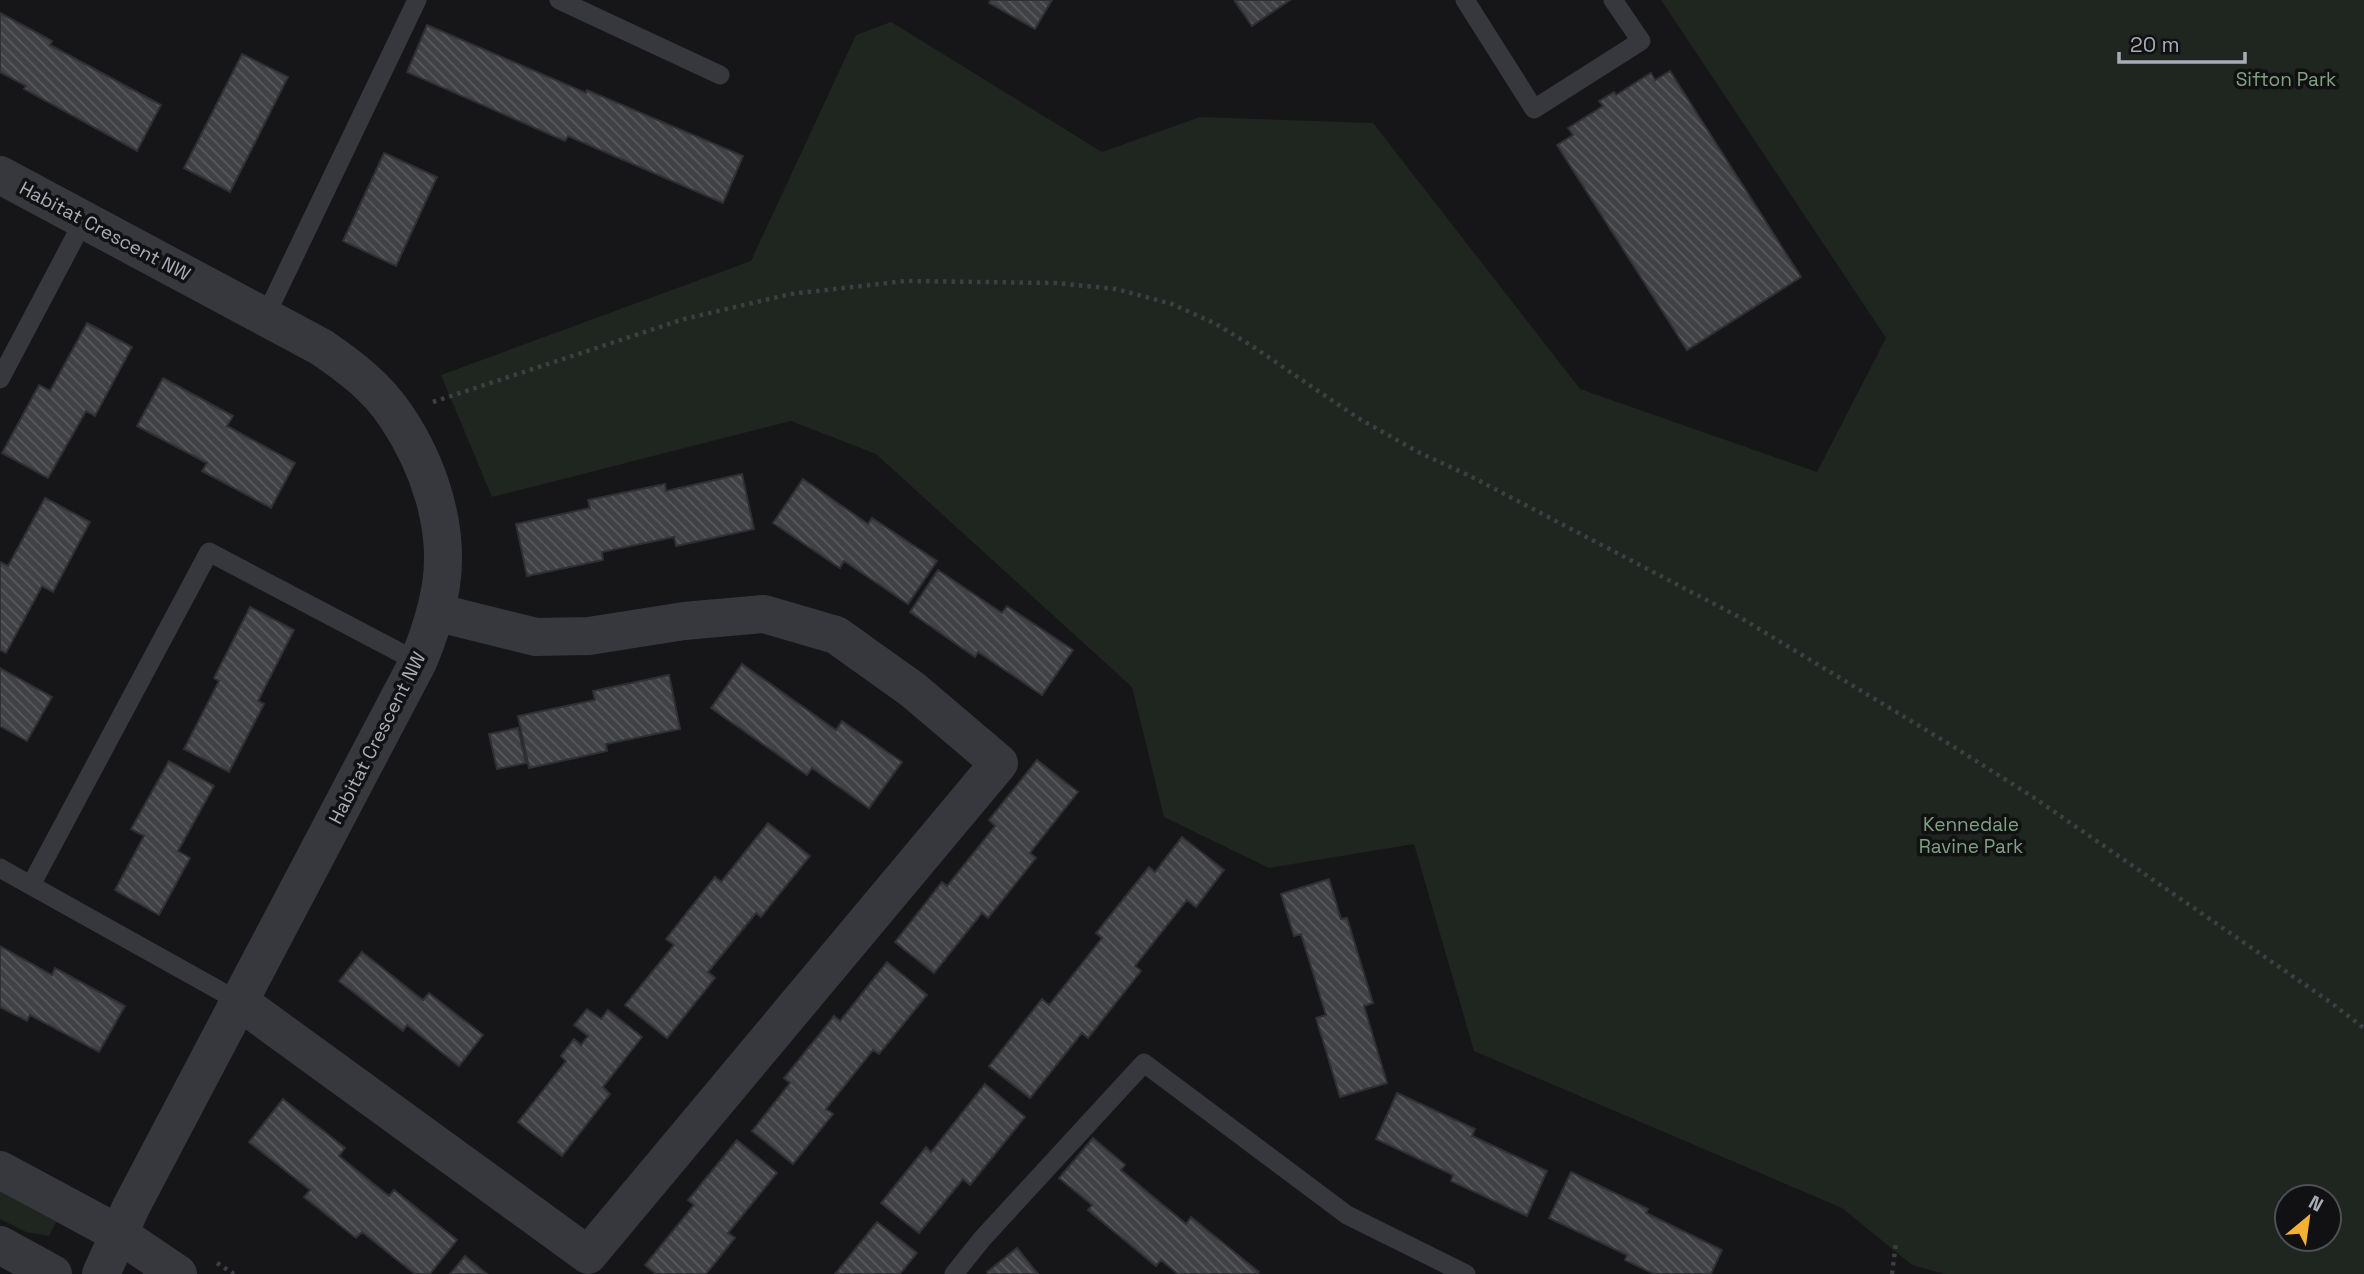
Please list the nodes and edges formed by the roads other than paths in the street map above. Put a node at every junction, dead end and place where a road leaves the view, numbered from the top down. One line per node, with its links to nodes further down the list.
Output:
1 (417, 0): 8 (lane)
2 (559, 0): 5 (lane)
3 (1465, 0): 4 (lane)
4 (1613, 0)
5 (720, 75)
6 (0, 175): 7 (street, Habitat Crescent NW)
7 (84, 220): 8 (street, Habitat Crescent NW); 9 (lane)
8 (265, 317): 10 (street, Habitat Crescent NW)
9 (0, 379)
10 (435, 612): 11 (street, Habitat Crescent NW); 14 (street)
11 (418, 662): 13 (lane); 14 (street, Habitat Crescent NW)
12 (0, 868): 13 (lane)
13 (31, 885): 14 (lane)
14 (240, 1002): 16 (street, Habitat Crescent NW)
15 (0, 1170): 16 (street)
16 (119, 1234): 19 (street, Habitat Crescent NW); 20 (street)
17 (0, 1245): 18 (street)
18 (53, 1274)
19 (101, 1274)
20 (178, 1274)
21 (954, 1274): 22 (lane)
22 (1466, 1274)

